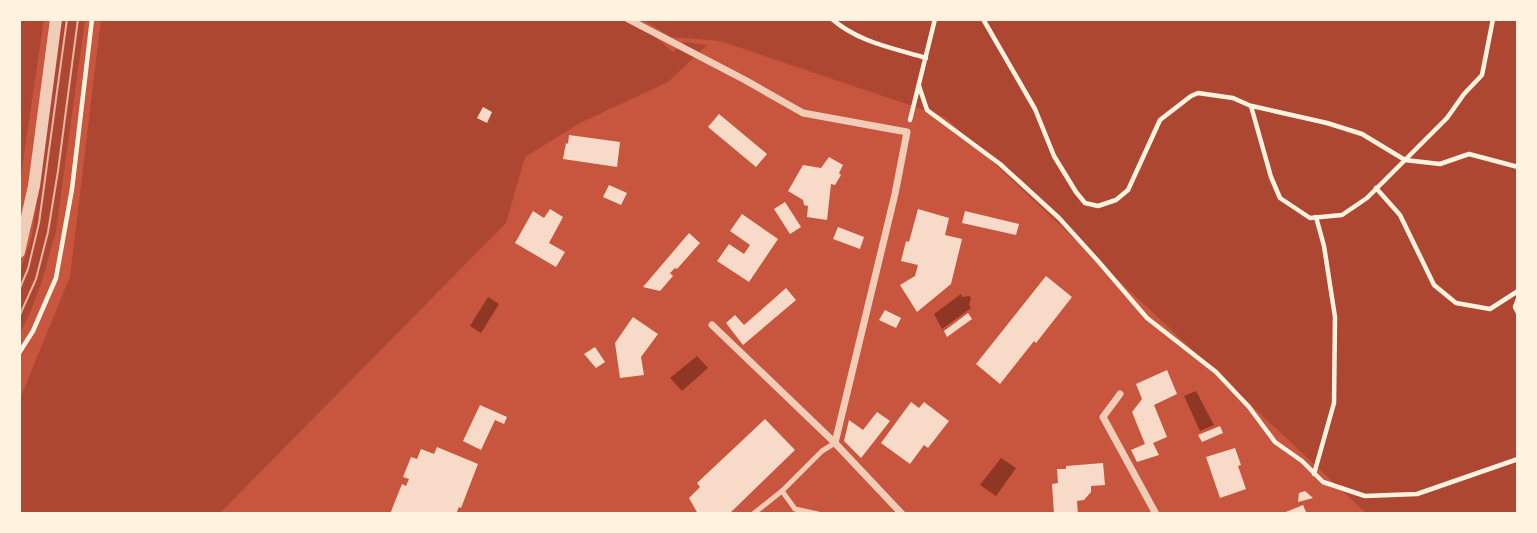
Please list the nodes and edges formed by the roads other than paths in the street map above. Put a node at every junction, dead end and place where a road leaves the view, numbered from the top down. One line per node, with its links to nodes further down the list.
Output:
1 (56, 19): 3 (street)
2 (628, 19): 6 (street)
3 (19, 251)
4 (712, 325): 6 (street)
5 (1120, 394): 11 (street)
6 (835, 443): 7 (lane); 10 (street)
7 (782, 491): 8 (lane); 9 (lane)
8 (753, 514)
9 (818, 514)
10 (902, 514)
11 (1156, 514)

